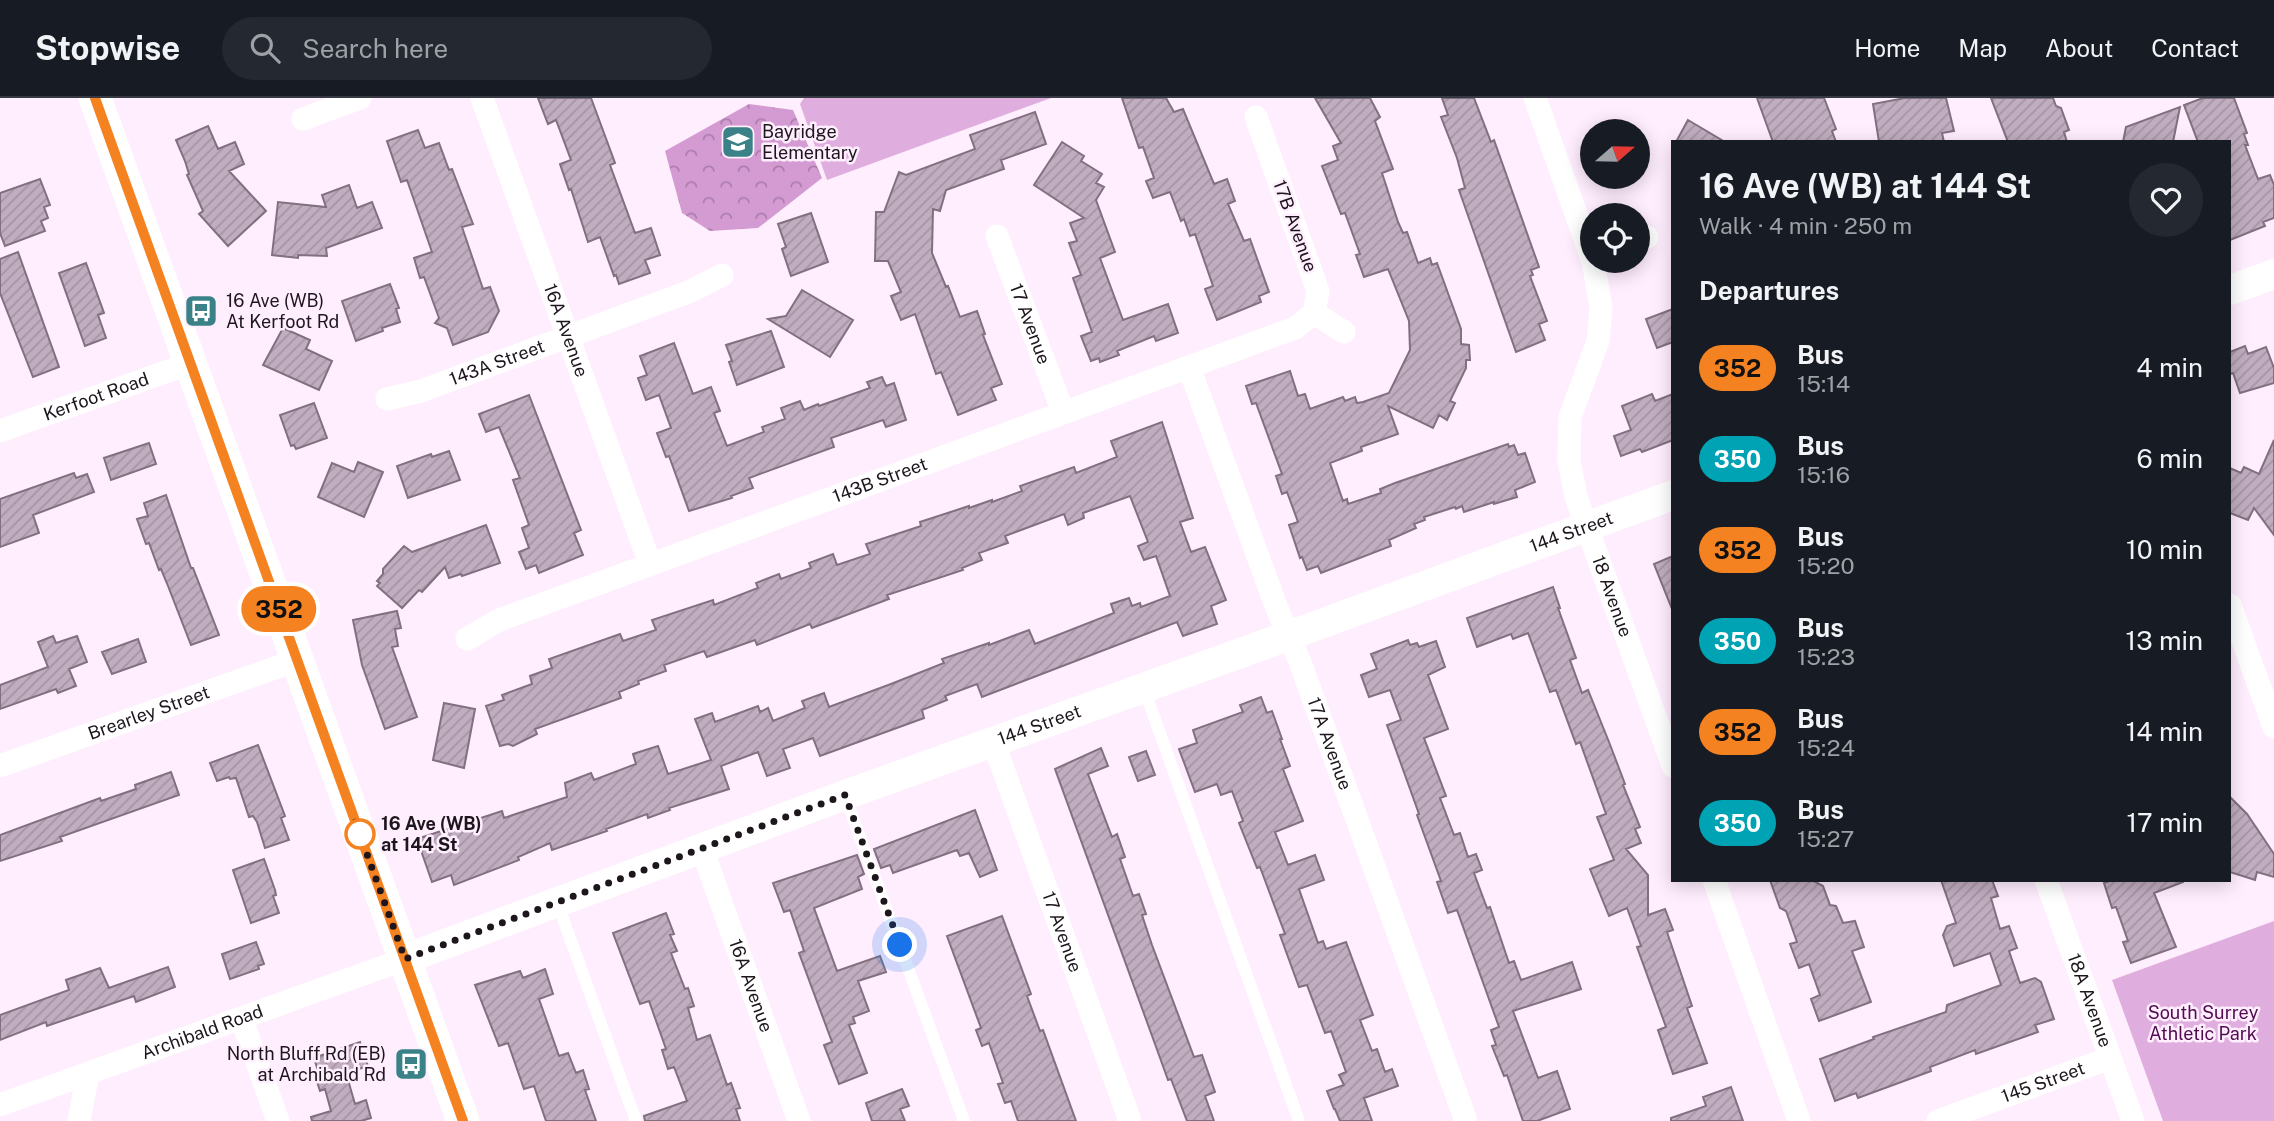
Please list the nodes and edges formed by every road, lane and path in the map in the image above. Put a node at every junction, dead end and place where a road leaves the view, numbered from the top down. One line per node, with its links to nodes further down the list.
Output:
1 (95, 98): 16 (main road)
2 (360, 98): 6 (street)
3 (482, 98): 15 (street, 16A Avenue)
4 (1535, 98): 7 (street, 18 Avenue)
5 (1256, 117): 13 (street, 17B Avenue)
6 (303, 119)
7 (1580, 224)
8 (997, 236): 19 (street, 17 Avenue)
9 (1595, 273): 22 (street, 18 Avenue)
10 (2274, 274): 12 (street)
11 (722, 275): 15 (street, 143A Street)
12 (2231, 290)
13 (1314, 313): 14 (street); 17 (street, 143B Street)
14 (1344, 332)
15 (569, 336): 18 (street, 143A Street); 23 (street, 16A Avenue)
16 (191, 363): 20 (street, Kerfoot Road); 27 (main road)
17 (1189, 368): 19 (street, 143B Street); 25 (street, 17A Avenue)
18 (387, 399)
19 (1063, 412): 23 (street, 143B Street)
20 (0, 431)
21 (1671, 496): 22 (street, 144 Street)
22 (1586, 527): 25 (street, 144 Street); 31 (street, 18 Avenue)
23 (650, 564): 26 (street, 143B Street)
24 (2231, 608): 29 (street)
25 (1288, 636): 28 (street, 144 Street); 51 (street, 17A Avenue)
26 (467, 639)
27 (297, 660): 32 (street, Brearley Street); 38 (main road)
28 (1143, 686): 30 (street, 144 Street); 50 (lane)
29 (2274, 727)
30 (993, 741): 33 (street, 144 Street); 49 (street, 17 Avenue)
31 (1671, 761)
32 (0, 765)
33 (845, 795): 34 (street, 144 Street); 48 (lane)
34 (702, 849): 37 (street, 144 Street); 47 (street, 16A Avenue)
35 (1715, 882): 52 (street)
36 (2047, 882): 40 (street, 18A Avenue)
37 (557, 902): 38 (street, 144 Street); 46 (lane)
38 (405, 959): 39 (street, Archibald Road); 45 (main road)
39 (241, 1018): 41 (street, Archibald Road); 44 (street)
40 (2110, 1058): 53 (street, 145 Street); 54 (street, 18A Avenue)
41 (88, 1073): 42 (street, Archibald Road); 43 (street)
42 (0, 1105)
43 (79, 1121)
44 (278, 1121)
45 (463, 1121)
46 (636, 1121)
47 (799, 1121)
48 (964, 1121)
49 (1130, 1121)
50 (1299, 1121)
51 (1466, 1121)
52 (1800, 1121)
53 (1938, 1121)
54 (2133, 1121)

